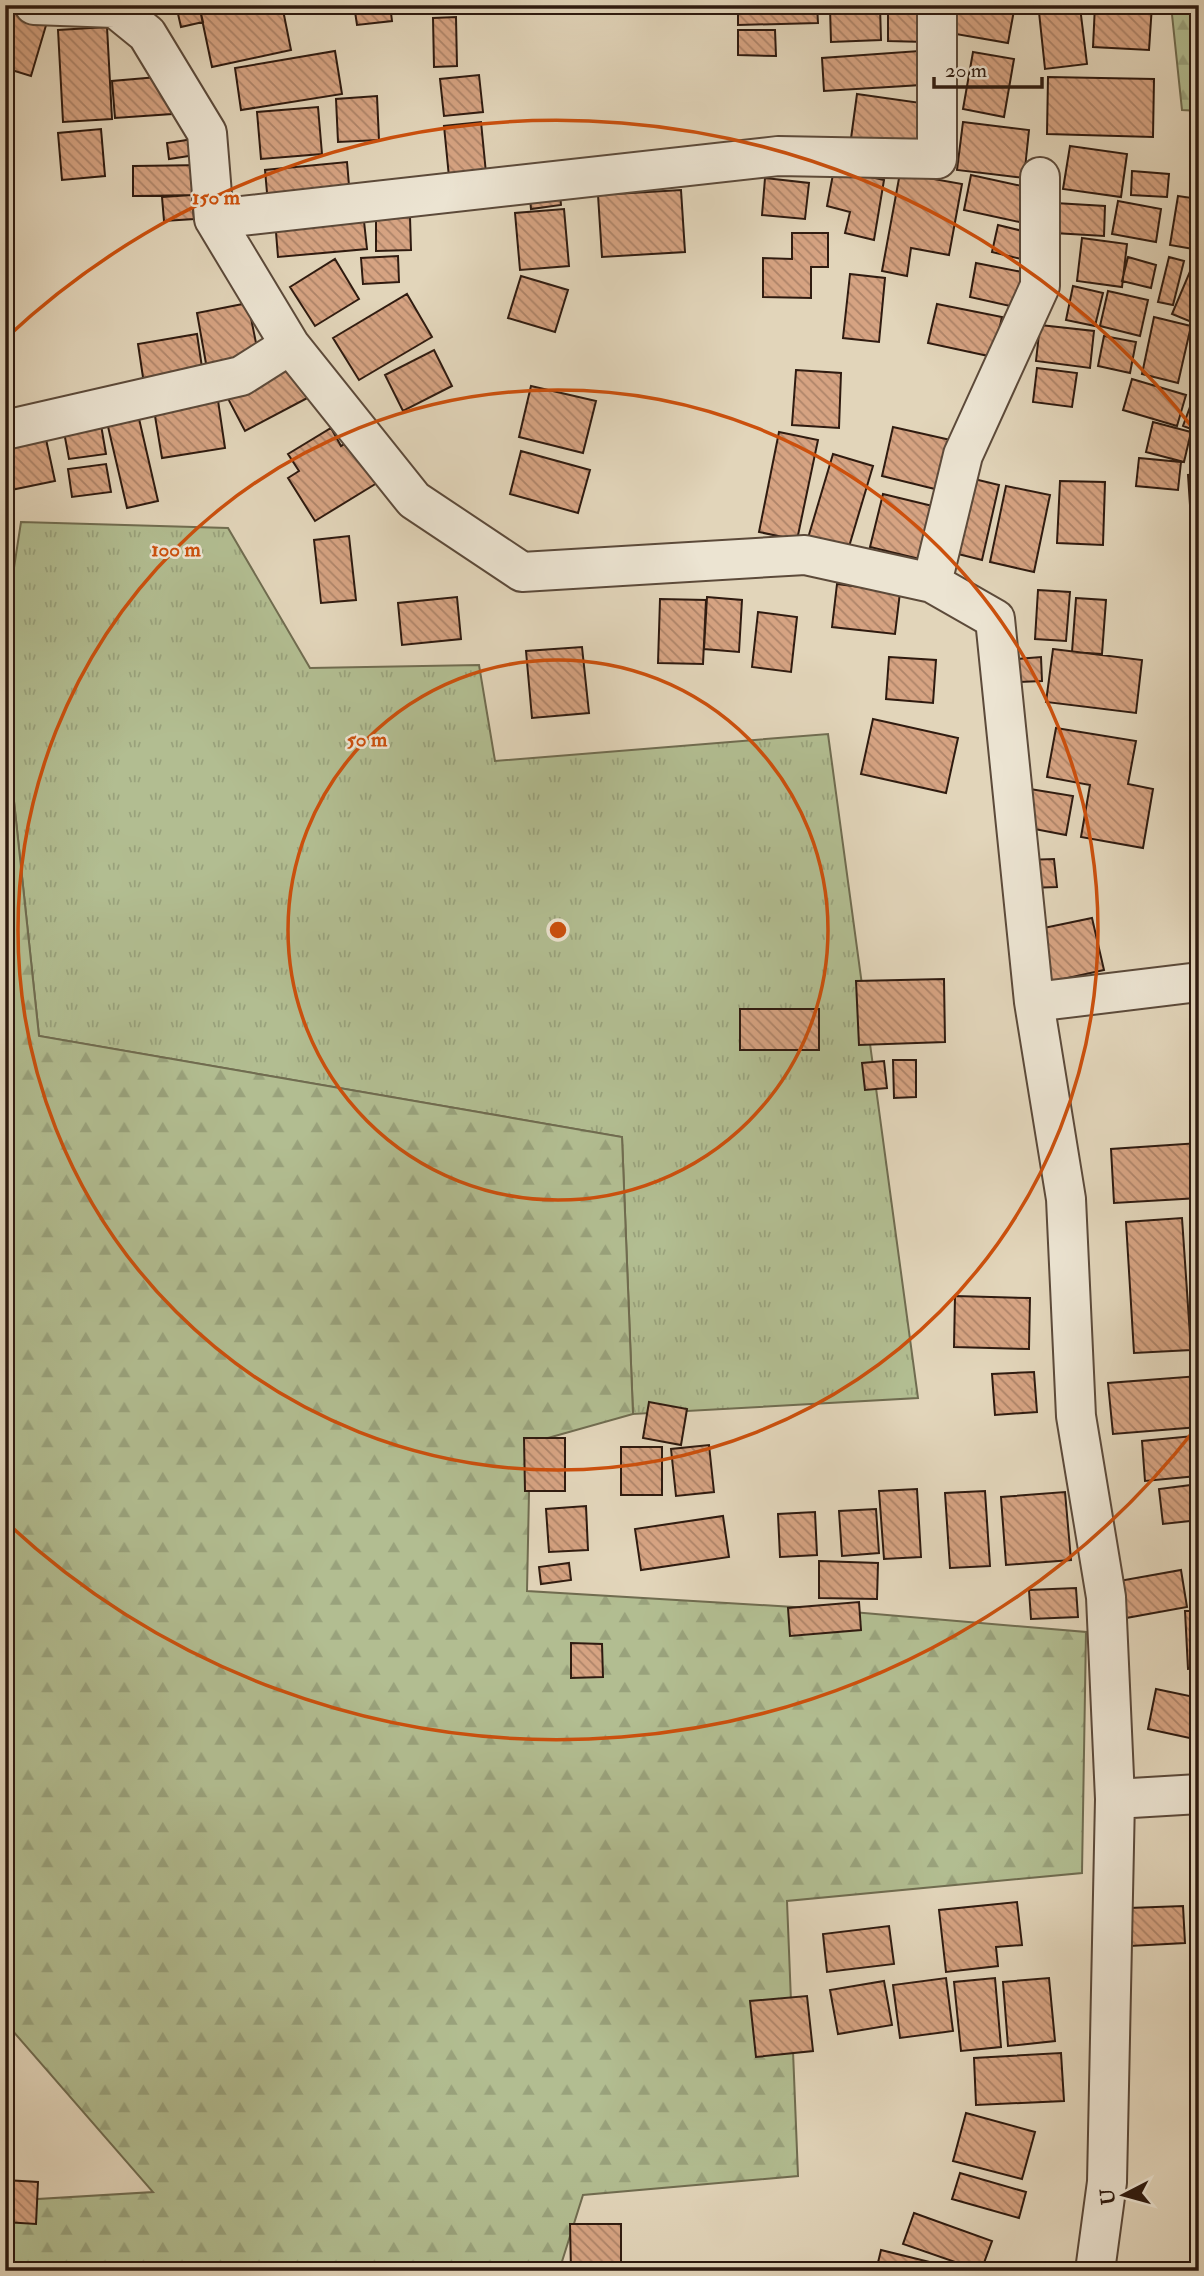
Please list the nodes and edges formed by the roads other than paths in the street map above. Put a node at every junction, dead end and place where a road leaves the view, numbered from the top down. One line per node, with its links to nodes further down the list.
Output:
1 (34, 5): 4 (street)
2 (937, 5): 4 (street)
3 (1040, 177): 7 (street)
4 (214, 219): 5 (street)
5 (290, 345): 6 (street); 7 (street)
6 (5, 430)
7 (932, 583): 9 (street)
8 (1199, 982): 9 (street)
9 (1034, 1002): 11 (street)
10 (1199, 1794): 11 (street)
11 (1115, 1799): 12 (street)
12 (1095, 2271)

